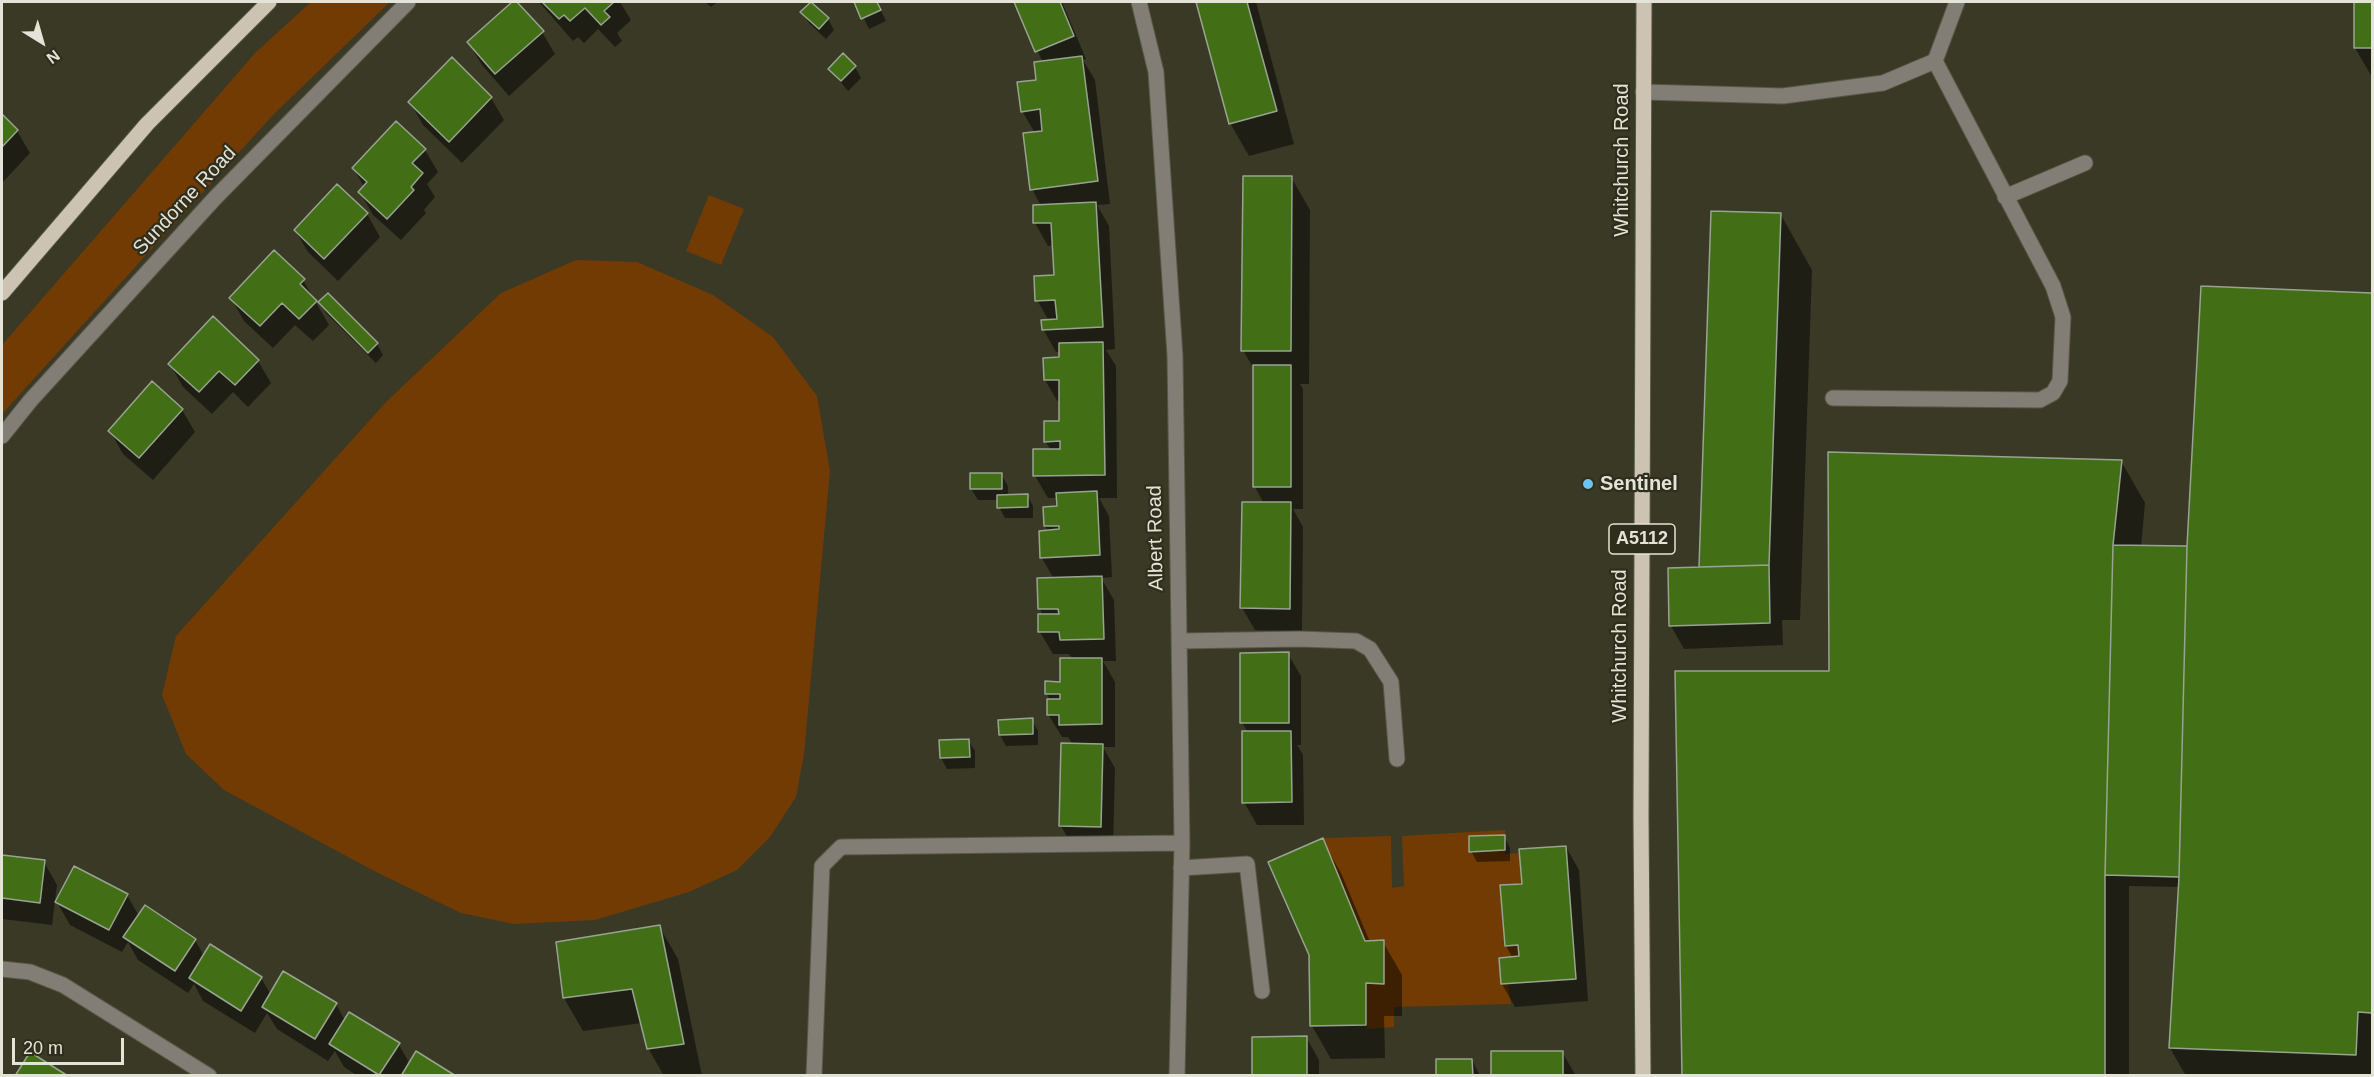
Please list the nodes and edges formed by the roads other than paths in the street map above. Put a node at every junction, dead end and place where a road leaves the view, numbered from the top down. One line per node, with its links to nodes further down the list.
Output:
1 (269, 2): 10 (main road)
2 (408, 2): 12 (street, Sundorne Road)
3 (1139, 2): 13 (street, Albert Road)
4 (1644, 2): 7 (main road, Whitchurch Road / A5112)
5 (1957, 2): 6 (street)
6 (1935, 61): 7 (street); 9 (street)
7 (1643, 92): 22 (main road, Whitchurch Road / A5112)
8 (2085, 163): 9 (street)
9 (2005, 197): 11 (street)
10 (2, 293)
11 (1833, 398)
12 (2, 436)
13 (1179, 641): 14 (street); 15 (street, Albert Road)
14 (1397, 759)
15 (1182, 843): 16 (street, Albert Road); 20 (street)
16 (1181, 868): 18 (street); 21 (street, Albert Road)
17 (2, 969): 19 (street)
18 (1262, 991)
19 (208, 1076)
20 (814, 1076)
21 (1177, 1076)
22 (1643, 1076)

